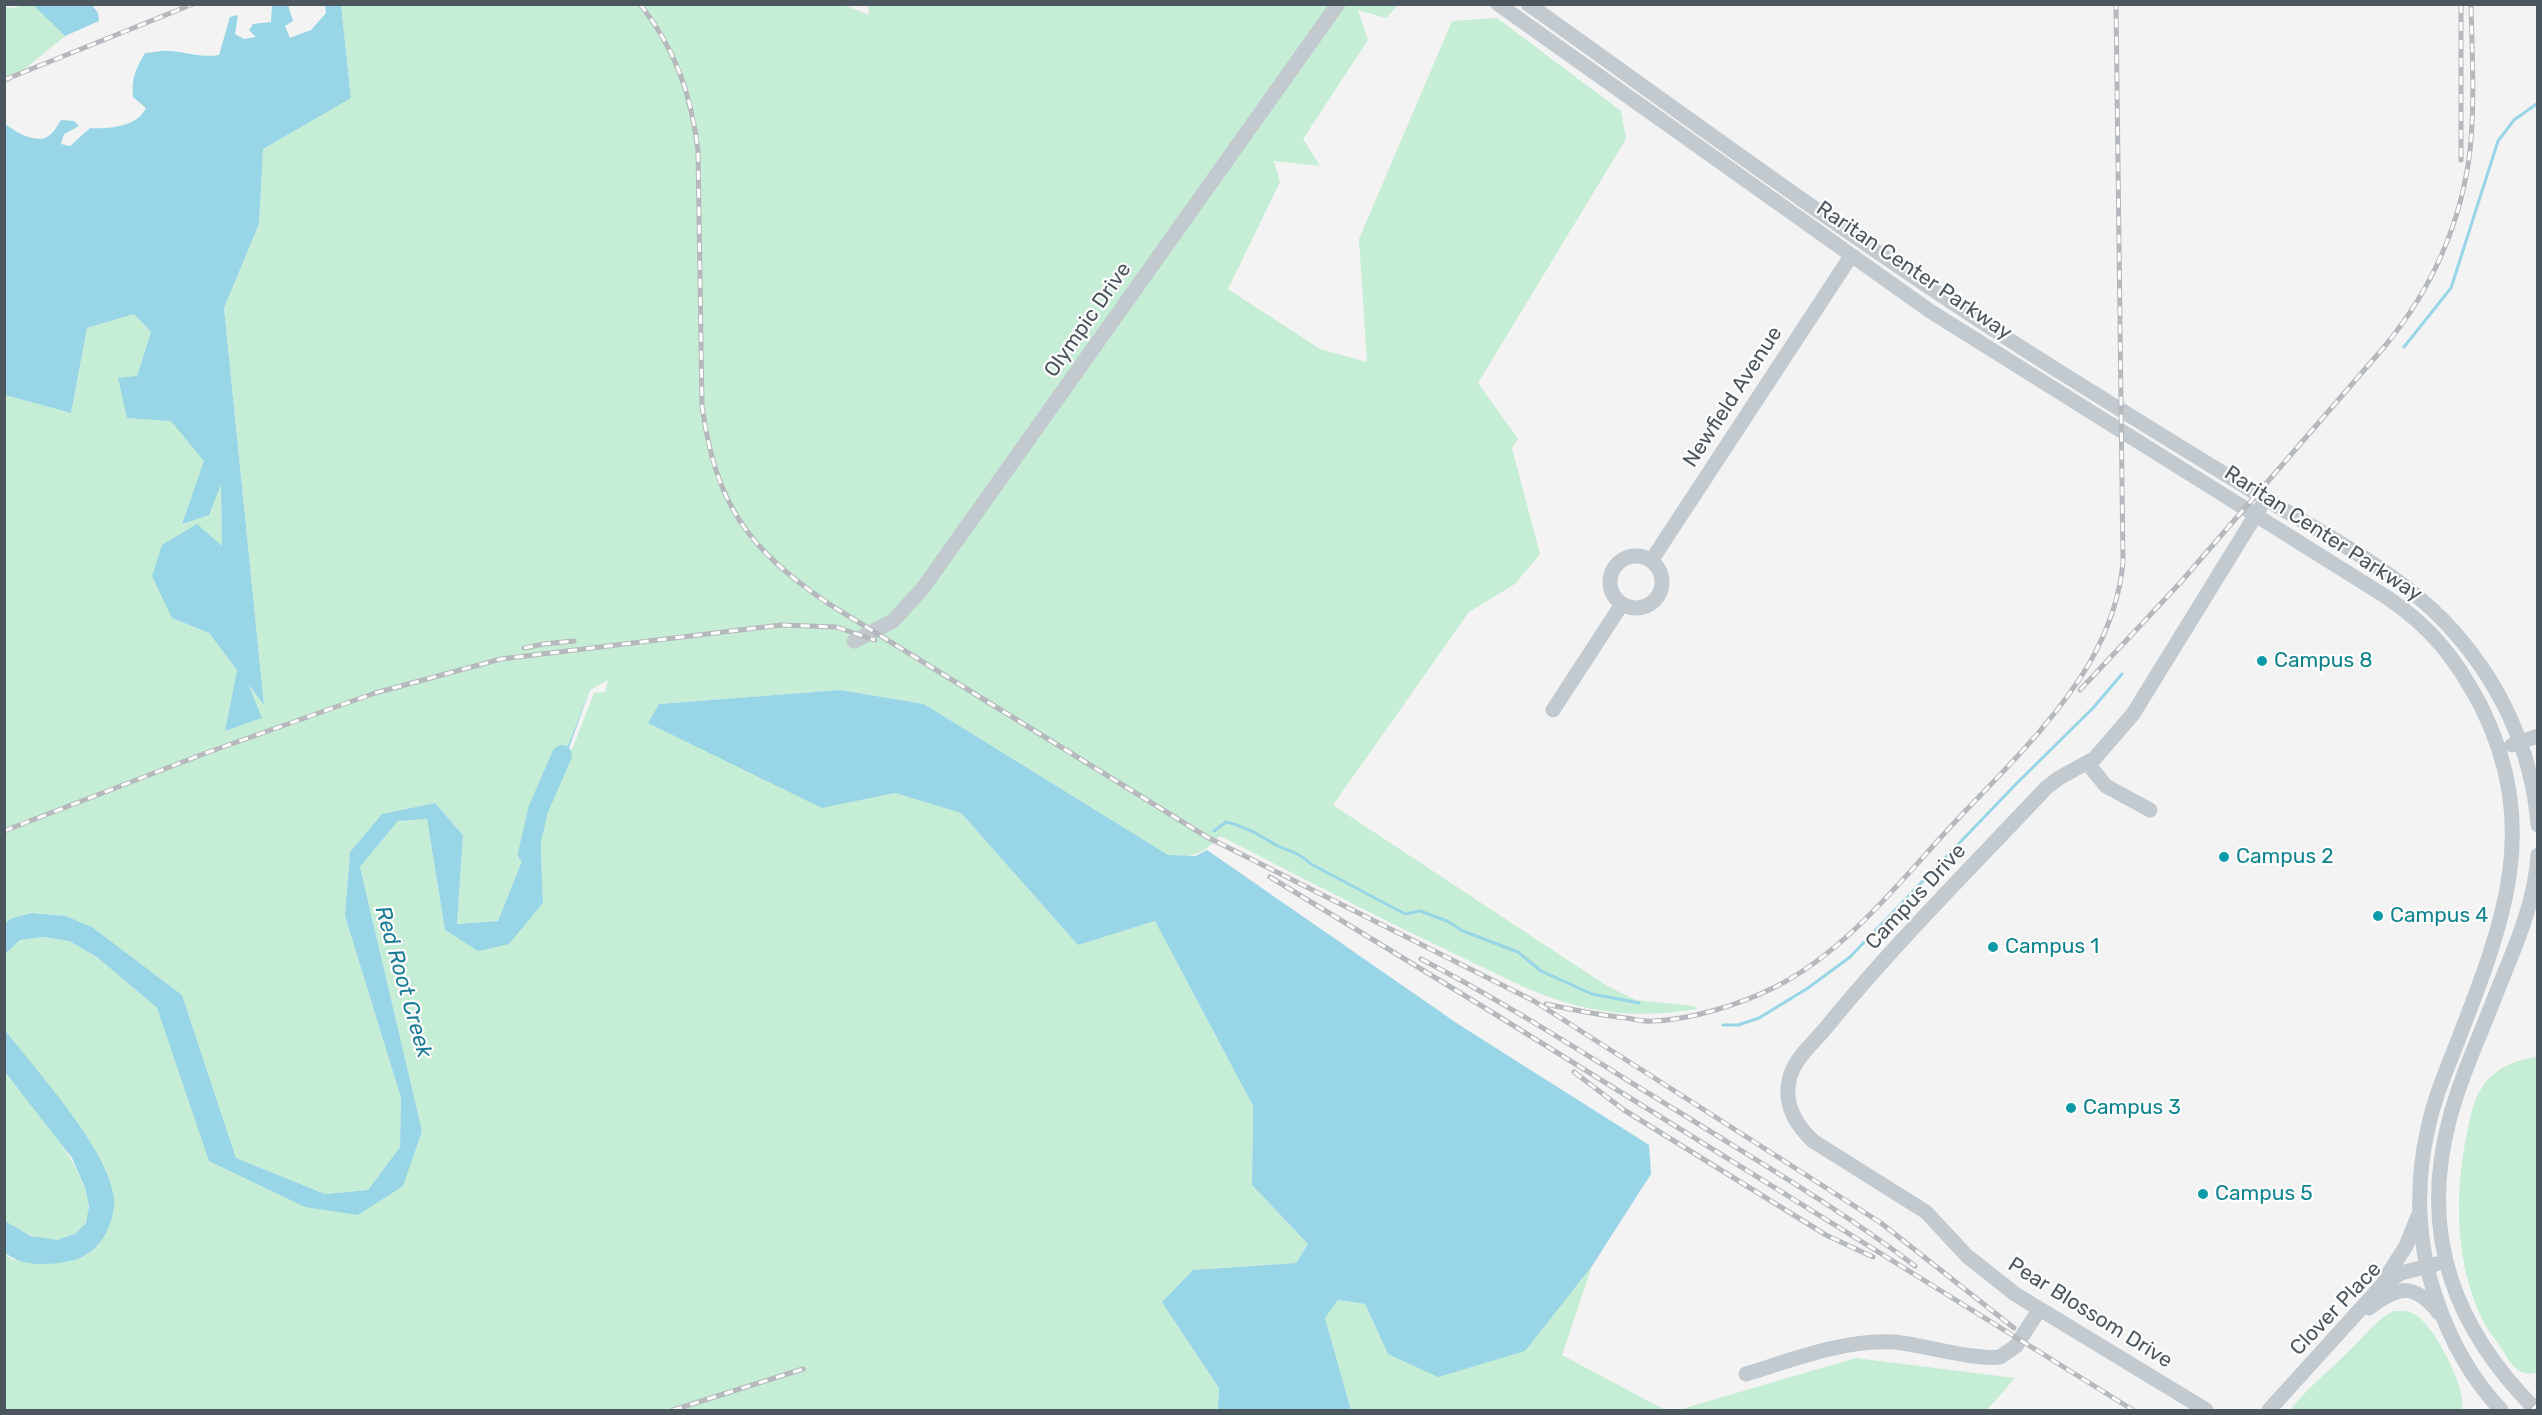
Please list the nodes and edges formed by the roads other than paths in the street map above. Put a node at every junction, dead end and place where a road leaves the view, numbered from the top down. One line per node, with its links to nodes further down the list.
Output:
1 (1338, 4): 9 (street, Olympic Drive)
2 (1498, 4): 4 (street, Raritan Center Parkway)
3 (1528, 4): 5 (street, Raritan Center Parkway)
4 (1851, 256): 6 (street, Raritan Center Parkway); 7 (street, Newfield Avenue)
5 (2265, 499): 6 (street, Campus Drive); 12 (street, Raritan Center Parkway)
6 (2255, 515): 13 (street, Raritan Center Parkway); 14 (street, Campus Drive)
7 (1651, 561): 8 (street); 8 (street)
8 (1622, 604): 10 (street)
9 (854, 641)
10 (1553, 710)
11 (2538, 736): 12 (street)
12 (2521, 742): 13 (street); 16 (street, Raritan Center Parkway)
13 (2501, 748): 19 (street, Raritan Center Parkway)
14 (2088, 764): 15 (street); 18 (street, Campus Drive)
15 (2150, 810)
16 (2538, 825)
17 (2538, 855): 20 (street)
18 (1790, 1075): 23 (street, Pear Blossom Drive)
19 (2419, 1201): 21 (street, Raritan Center Parkway); 22 (street)
20 (2447, 1262): 21 (street, Clover Place); 30 (street)
21 (2427, 1266): 22 (street, Clover Place); 24 (street, Raritan Center Parkway)
22 (2374, 1293): 25 (street, Clover Place)
23 (2039, 1310): 26 (street); 27 (street, Pear Blossom Drive)
24 (2444, 1321): 25 (street); 29 (street, Raritan Center Parkway)
25 (2334, 1337): 28 (street, Clover Place)
26 (1746, 1374)
27 (2206, 1410)
28 (2269, 1410)
29 (2501, 1410)
30 (2536, 1410)

